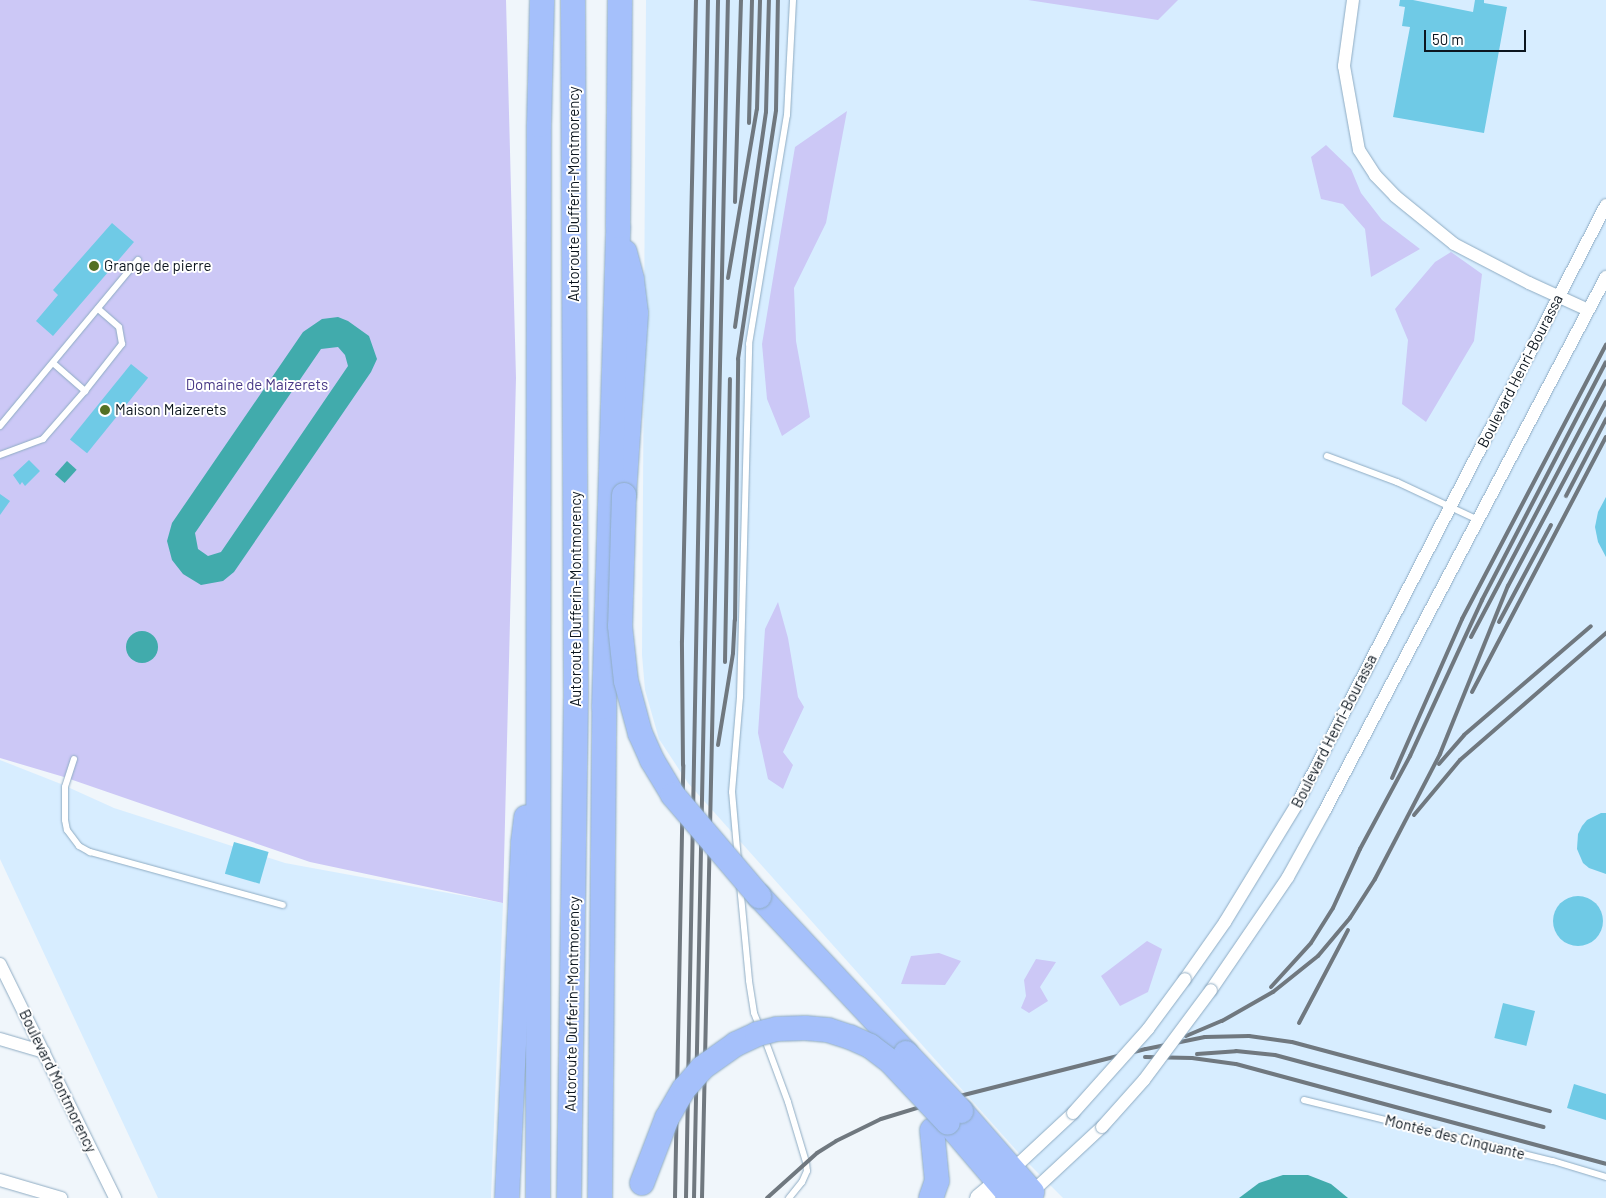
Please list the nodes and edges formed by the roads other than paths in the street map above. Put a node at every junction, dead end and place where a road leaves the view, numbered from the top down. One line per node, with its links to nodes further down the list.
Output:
1 (532, 0): 7 (highway)
2 (542, 0): 7 (highway, Autoroute Dufferin-Montmorency)
3 (573, 0): 38 (highway, Autoroute Dufferin-Montmorency)
4 (620, 0): 9 (highway)
5 (793, 0): 40 (lane)
6 (1352, 0): 12 (street)
7 (539, 125): 22 (highway, Autoroute Dufferin-Montmorency)
8 (1606, 205): 12 (street, Boulevard Henri-Bourassa)
9 (618, 226): 29 (highway, bridge); 39 (highway)
10 (138, 260): 13 (lane)
11 (1606, 277): 14 (street, Boulevard Henri-Bourassa)
12 (1558, 296): 14 (street); 20 (street, Boulevard Henri-Bourassa)
13 (98, 309): 15 (lane); 16 (lane)
14 (1588, 310): 21 (street, Boulevard Henri-Bourassa)
15 (53, 363): 16 (lane); 17 (lane)
16 (85, 391): 18 (lane)
17 (0, 426)
18 (0, 455)
19 (1327, 456): 20 (lane)
20 (1449, 508): 21 (lane); 32 (street, Boulevard Henri-Bourassa, bridge)
21 (1478, 520): 32 (street, Boulevard Henri-Bourassa, bridge)
22 (540, 716): 36 (highway); 37 (highway, Autoroute Dufferin-Montmorency)
23 (74, 759): 24 (lane)
24 (283, 905)
25 (0, 964): 27 (street, Boulevard Montmorency)
26 (0, 1039): 27 (street)
27 (44, 1052): 35 (street, Boulevard Montmorency)
28 (1304, 1100): 30 (lane, Montée des Cinquante)
29 (947, 1121): 32 (highway); 33 (highway, bridge); 41 (highway)
30 (1606, 1177)
31 (0, 1180): 34 (street)
32 (1016, 1188): 42 (main road, Boulevard Henri-Bourassa)
33 (640, 1191)
34 (61, 1198)
35 (115, 1198)
36 (507, 1198)
37 (538, 1198)
38 (569, 1198)
39 (600, 1198)
40 (789, 1198)
41 (930, 1198)
42 (979, 1198)

